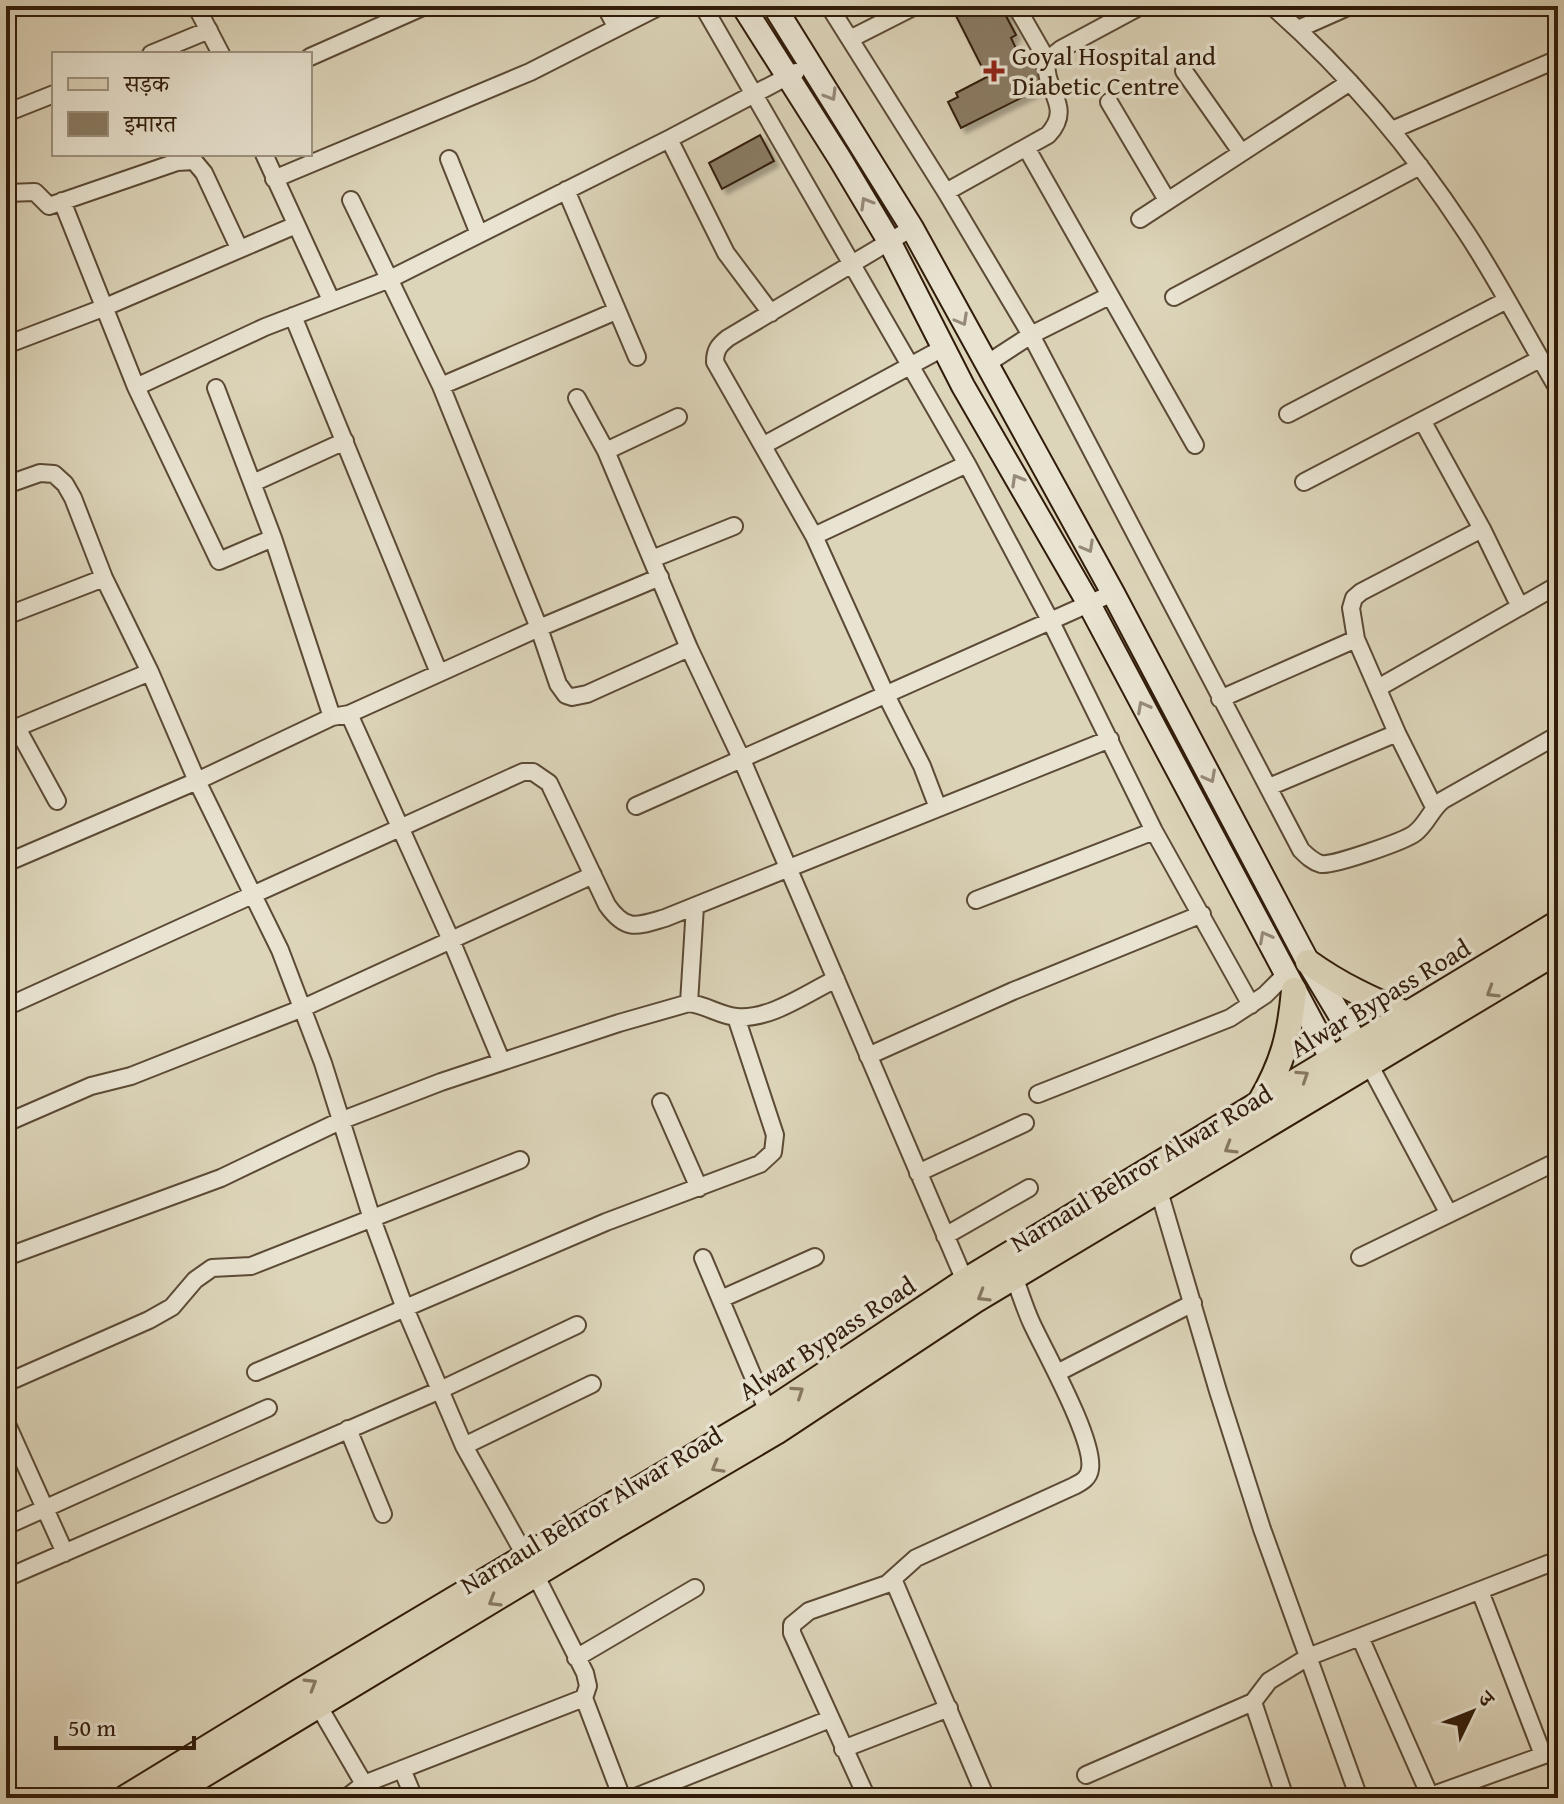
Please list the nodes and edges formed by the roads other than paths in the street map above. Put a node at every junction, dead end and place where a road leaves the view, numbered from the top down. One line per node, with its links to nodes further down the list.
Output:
1 (196, 6): 16 (street)
2 (425, 6): 20 (street)
3 (605, 6): 14 (street)
4 (660, 6): 14 (street)
5 (703, 6): 27 (street)
6 (743, 6): 25 (main road)
7 (774, 6): 23 (main road)
8 (829, 6): 17 (street)
9 (915, 6): 17 (street)
10 (1016, 6): 22 (street)
11 (1141, 6): 22 (street)
12 (1272, 6): 15 (street)
13 (1350, 6): 15 (street)
14 (617, 28): 38 (street)
15 (1298, 29): 26 (street)
16 (209, 30): 18 (street); 19 (street)
17 (850, 39): 40 (street)
18 (156, 52)
19 (220, 52)
20 (312, 56)
21 (1558, 59): 31 (street)
22 (1047, 60): 33 (street)
23 (812, 64): 25 (street); 47 (main road, one-way to 47)
24 (1184, 71): 34 (street)
25 (788, 76): 27 (street); 49 (main road, one-way to 25)
26 (1350, 82): 31 (street); 34 (street)
27 (752, 94): 32 (street); 51 (street)
28 (52, 95): 30 (street)
29 (1109, 102): 43 (street)
30 (6, 113)
31 (1392, 130): 37 (street)
32 (669, 139): 39 (street); 59 (street)
33 (1027, 149): 40 (street); 53 (street)
34 (1241, 152): 43 (street)
35 (265, 156): 38 (street)
36 (449, 159): 48 (street)
37 (1420, 166): 54 (street); 56 (street)
38 (274, 179): 46 (street)
39 (566, 190): 48 (street); 58 (street)
40 (946, 192): 61 (street)
41 (6, 193): 44 (street)
42 (351, 200): 52 (street)
43 (1167, 200): 45 (street)
44 (62, 201): 50 (street); 57 (street)
45 (1140, 219)
46 (296, 225): 50 (street); 55 (street)
47 (912, 228): 49 (street); 66 (main road, one-way to 66)
48 (479, 234): 52 (street)
49 (889, 241): 51 (street); 63 (main road)
50 (239, 248): 57 (street)
51 (853, 264): 59 (street); 67 (street)
52 (390, 279): 55 (street); 68 (street)
53 (1109, 296): 61 (street); 78 (street)
54 (1174, 297)
55 (331, 300): 60 (street)
56 (1507, 300): 65 (street); 73 (street)
57 (103, 308): 62 (street); 69 (street)
58 (616, 311): 64 (street); 68 (street)
59 (771, 313): 77 (street)
60 (293, 316): 69 (street); 76 (street)
61 (1031, 335): 66 (street); 104 (street)
62 (6, 345)
63 (943, 348): 67 (street); 93 (main road, one-way to 63)
64 (637, 357)
65 (1540, 359): 71 (street); 75 (street)
66 (985, 365): 92 (main road, one-way to 92)
67 (910, 367): 77 (street); 80 (street)
68 (441, 386): 97 (street)
69 (136, 387): 87 (street)
70 (216, 388): 82 (street)
71 (1558, 389)
72 (577, 398): 79 (street)
73 (1288, 414)
74 (678, 417): 79 (street)
75 (1423, 422): 81 (street); 85 (street)
76 (345, 441): 82 (street); 101 (street)
77 (764, 445): 86 (street)
78 (1195, 445)
79 (606, 451): 88 (street)
80 (967, 464): 86 (street); 96 (street)
81 (1304, 482)
82 (253, 483): 87 (street)
83 (6, 485): 90 (street)
84 (734, 526): 88 (street)
85 (1482, 529): 94 (street); 98 (street)
86 (814, 536): 103 (street)
87 (273, 538): 105 (street)
88 (652, 559): 89 (street)
89 (660, 577): 97 (street); 99 (street)
90 (104, 578): 95 (street); 100 (street)
91 (1558, 585): 94 (street)
92 (1113, 593): 93 (street); 129 (main road, one-way to 129)
93 (1089, 604): 96 (street); 131 (main road, one-way to 93)
94 (1520, 607): 102 (street)
95 (6, 616)
96 (1051, 622): 103 (street); 109 (street)
97 (539, 628): 99 (street); 101 (street)
98 (1356, 639): 102 (street); 104 (street)
99 (689, 648): 110 (street)
100 (150, 672): 106 (street); 111 (street)
101 (439, 673): 105 (street)
102 (1378, 688): 107 (street)
103 (886, 695): 110 (street); 116 (street)
104 (1220, 699): 112 (street)
105 (340, 716): 111 (street); 117 (street)
106 (11, 730): 113 (street)
107 (1397, 733): 112 (street); 115 (street)
108 (1558, 735): 115 (street)
109 (1110, 739): 116 (street); 118 (street)
110 (742, 760): 114 (street); 120 (street)
111 (197, 781): 119 (street); 122 (street)
112 (1269, 787): 115 (street)
113 (57, 801)
114 (636, 806)
115 (1434, 807)
116 (938, 808): 120 (street)
117 (399, 827): 121 (street); 122 (street); 127 (street)
118 (1154, 831): 123 (street); 125 (street)
119 (6, 863)
120 (786, 869): 124 (street); 130 (street)
121 (593, 875): 124 (street); 127 (street)
122 (253, 893): 134 (street); 135 (street)
123 (976, 900)
124 (695, 906): 132 (street)
125 (1202, 914): 133 (street); 139 (street)
126 (1558, 923): 136 (main road, Alwar Bypass Road)
127 (451, 940): 135 (street); 140 (street)
128 (1558, 951): 138 (main road, Alwar Bypass Road, one-way to 138)
129 (1308, 962): 136 (main road); 138 (main road)
130 (836, 979): 137 (street); 139 (street)
131 (1289, 982): 133 (street); 141 (main road); 144 (main road)
132 (689, 1003): 137 (street); 140 (street)
133 (1251, 1005): 142 (street)
134 (6, 1007)
135 (303, 1008): 145 (street); 146 (street)
136 (1409, 1015): 138 (main road, Alwar Bypass Road)
137 (736, 1017): 151 (street)
138 (1363, 1054): 141 (main road, Narnaul Behror Alwar Road); 154 (street)
139 (868, 1056): 150 (street)
140 (501, 1060): 145 (street)
141 (1336, 1069): 144 (main road, Alwar Bypass Road, one-way to 141); 153 (main road, Narnaul Behror Alwar Road, one-way to 153)
142 (1038, 1094)
143 (661, 1102): 151 (street)
144 (1259, 1104): 162 (main road, Alwar Bypass Road)
145 (340, 1121): 155 (street); 157 (street)
146 (6, 1123)
147 (1025, 1123): 150 (street)
148 (520, 1160): 155 (street)
149 (1558, 1161): 154 (street)
150 (918, 1173): 156 (street)
151 (699, 1188): 165 (street)
152 (1029, 1188): 156 (street)
153 (1159, 1191): 161 (main road, Narnaul Behror Alwar Road); 164 (street)
154 (1449, 1214): 159 (street)
155 (372, 1219): 165 (street); 169 (street)
156 (945, 1236): 162 (street)
157 (6, 1257)
158 (815, 1257): 163 (street)
159 (1360, 1257)
160 (703, 1258): 163 (street)
161 (1014, 1277): 168 (street); 182 (main road, Narnaul Behror Alwar Road, one-way to 182)
162 (965, 1281): 173 (main road, Alwar Bypass Road, one-way to 162)
163 (721, 1299): 173 (street)
164 (1193, 1303): 168 (street); 188 (street)
165 (404, 1306): 167 (street); 171 (street)
166 (577, 1325): 171 (street)
167 (256, 1372)
168 (1057, 1373): 184 (street)
169 (6, 1383)
170 (592, 1384): 176 (street)
171 (438, 1391): 175 (street); 176 (street)
172 (268, 1408): 177 (street)
173 (768, 1412): 182 (main road, Alwar Bypass Road)
174 (6, 1422): 177 (street)
175 (348, 1429): 178 (street); 180 (street)
176 (464, 1446): 182 (street)
177 (46, 1510): 179 (street); 180 (street)
178 (383, 1514)
179 (6, 1526)
180 (65, 1553): 183 (street)
181 (1558, 1560): 186 (street)
182 (531, 1567): 189 (street); 192 (main road, Narnaul Behror Alwar Road, one-way to 192); 202 (main road, Alwar Bypass Road, one-way to 182)
183 (6, 1578)
184 (893, 1579): 193 (street); 194 (street)
185 (695, 1588): 189 (street)
186 (1480, 1591): 187 (street); 196 (street)
187 (1360, 1637): 188 (street); 201 (street)
188 (1308, 1657): 191 (street); 210 (street)
189 (576, 1658): 190 (street)
190 (584, 1698): 197 (street); 206 (street)
191 (1253, 1702): 198 (street); 200 (street)
192 (318, 1705): 199 (street); 203 (main road, Narnaul Behror Alwar Road)
193 (949, 1708): 195 (street); 209 (street)
194 (830, 1719): 195 (street); 207 (street)
195 (843, 1749): 208 (street)
196 (1550, 1752): 201 (street)
197 (402, 1769): 199 (street); 205 (street)
198 (1086, 1775)
199 (364, 1784): 204 (street)
200 (1278, 1796)
201 (1427, 1797)
202 (125, 1798)
203 (165, 1798)
204 (346, 1798)
205 (414, 1798)
206 (622, 1798)
207 (633, 1798)
208 (867, 1798)
209 (986, 1798)
210 (1359, 1798)

